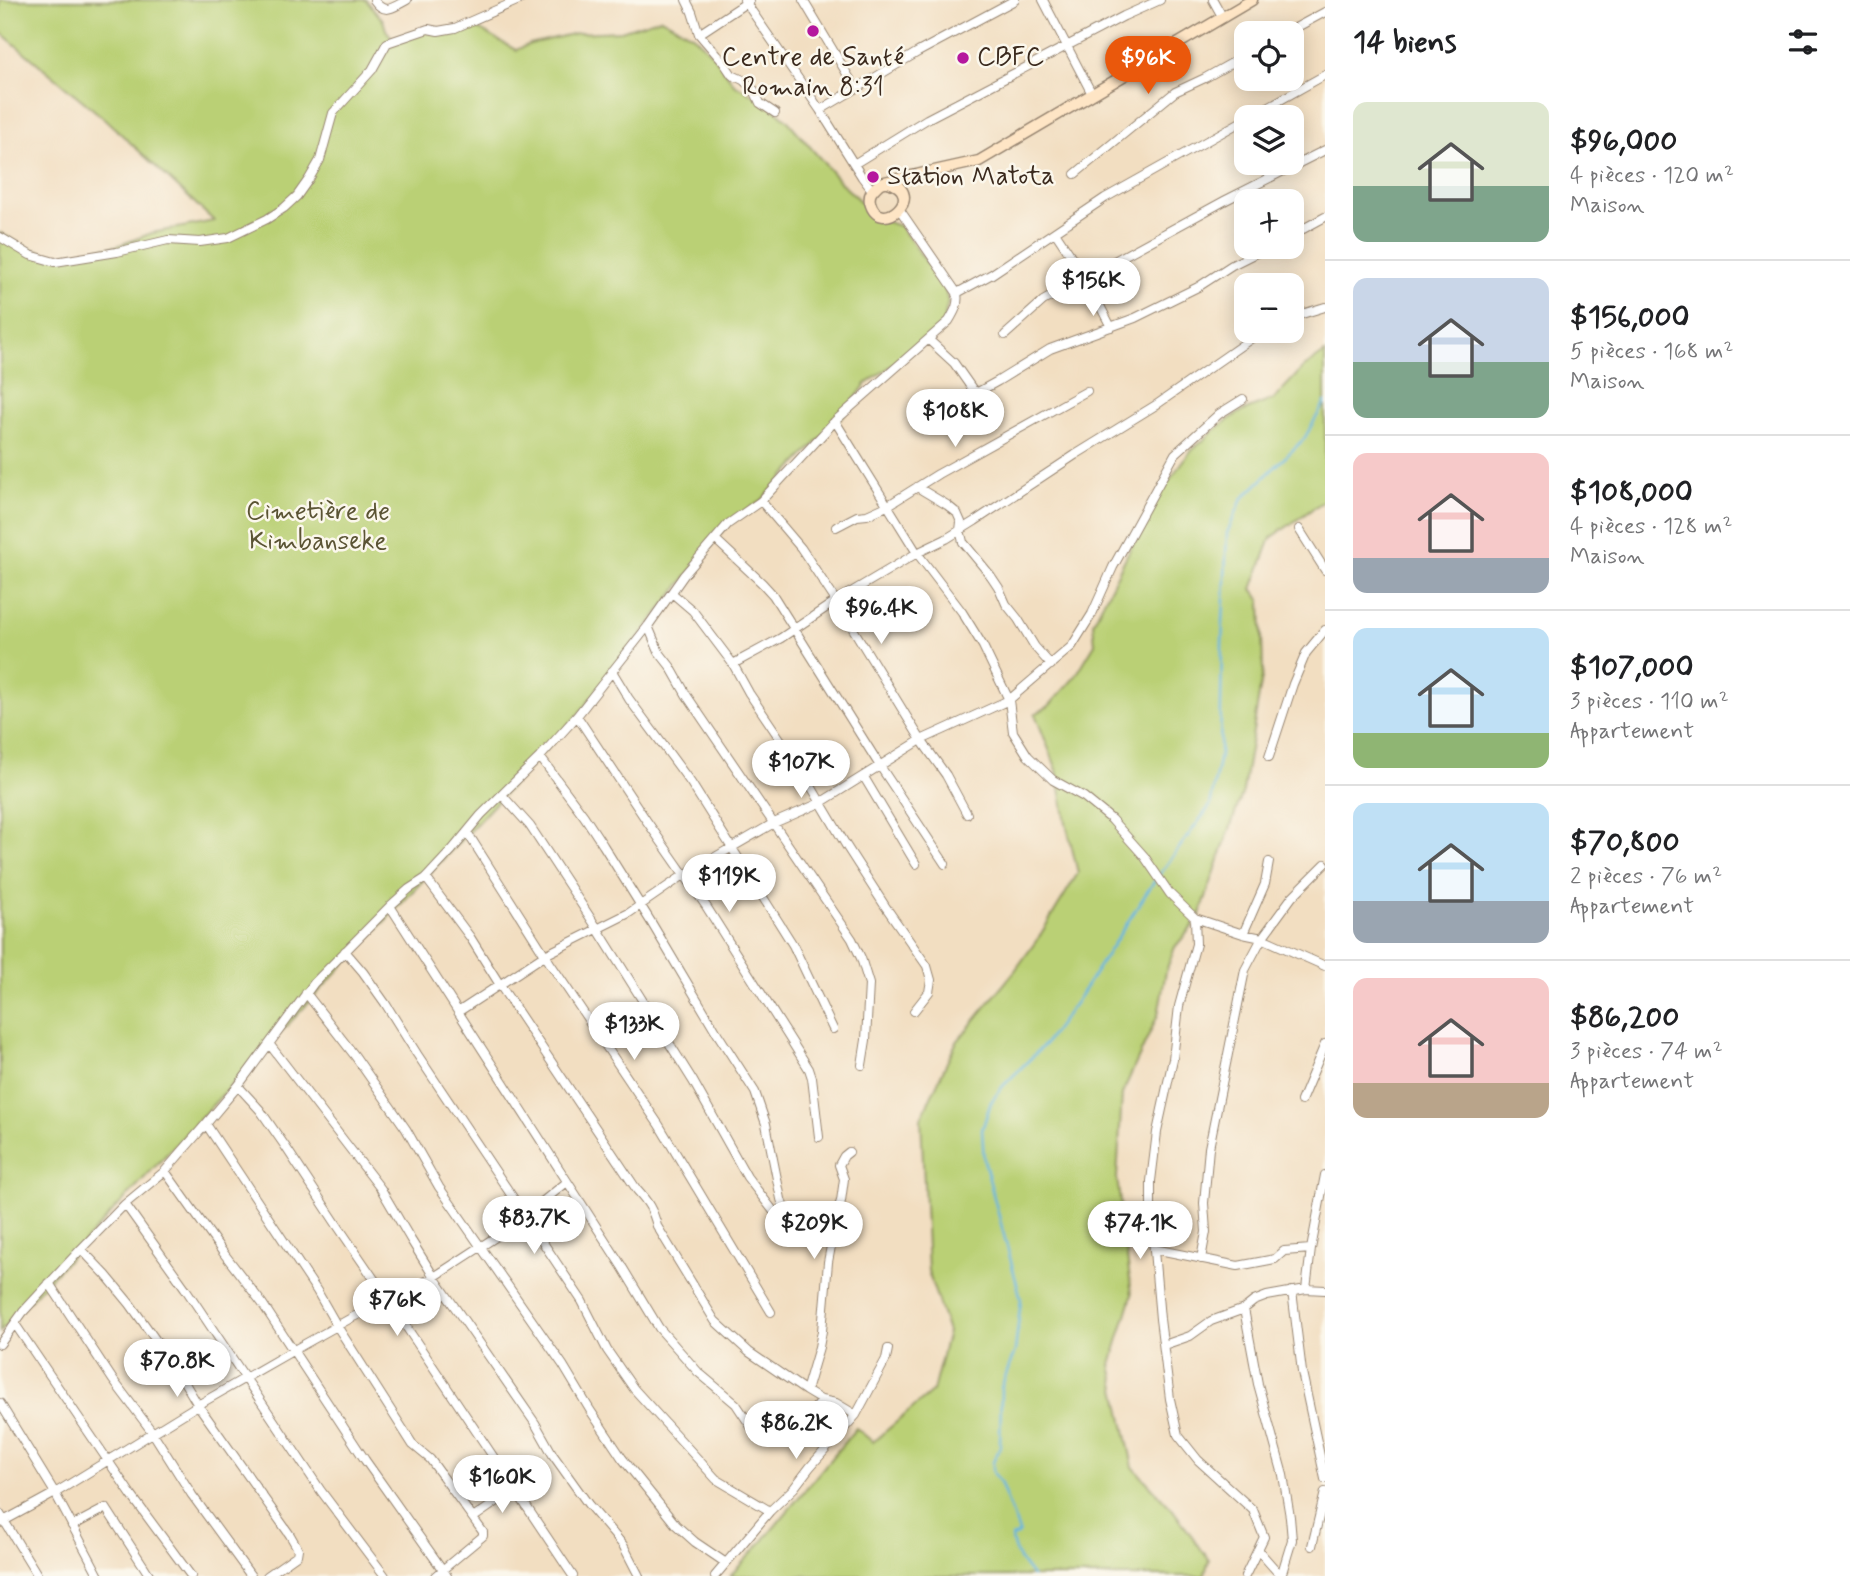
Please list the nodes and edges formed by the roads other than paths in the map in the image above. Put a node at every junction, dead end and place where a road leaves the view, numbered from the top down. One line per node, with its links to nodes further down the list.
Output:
1 (374, 0): 2 (street)
2 (407, 0)
3 (519, 0): 36 (street)
4 (685, 0): 15 (street)
5 (803, 0): 19 (street)
6 (1015, 0): 19 (street)
7 (1043, 0): 16 (street)
8 (1160, 0): 16 (street)
9 (1213, 0): 13 (street)
10 (1252, 0): 13 (street)
11 (747, 1): 15 (street); 22 (street)
12 (1325, 12): 14 (street)
13 (1223, 18): 20 (street)
14 (1304, 23)
15 (699, 34): 23 (street)
16 (1067, 46): 20 (street); 26 (street)
17 (1234, 62): 27 (street)
18 (1325, 75): 21 (street)
19 (856, 89): 22 (street)
20 (1092, 94): 28 (street)
21 (1271, 105)
22 (820, 110): 26 (street)
23 (775, 113)
24 (1234, 126): 35 (street)
25 (1325, 150): 38 (street)
26 (854, 164): 30 (street)
27 (1075, 174)
28 (914, 175): 29 (street); 31 (street)
29 (888, 182): 30 (street); 31 (street)
30 (872, 190): 32 (street)
31 (903, 194): 32 (street)
32 (900, 210): 39 (street)
33 (1325, 217): 34 (street)
34 (1304, 228)
35 (1055, 232): 38 (street); 39 (street)
36 (0, 237)
37 (1244, 259): 42 (street)
38 (1084, 277): 42 (street); 43 (street)
39 (957, 293): 44 (street)
40 (1325, 307): 41 (street)
41 (1304, 313)
42 (1111, 327): 44 (street)
43 (1005, 335)
44 (929, 340): 48 (street)
45 (1245, 343): 54 (street)
46 (1087, 391): 49 (street)
47 (1244, 399): 64 (street)
48 (835, 421): 50 (street); 51 (street)
49 (917, 487): 51 (street); 54 (street)
50 (761, 501): 55 (street); 59 (street)
51 (887, 506): 52 (street); 56 (street)
52 (836, 527)
53 (1299, 528): 57 (street)
54 (960, 530): 56 (street); 64 (street)
55 (715, 539): 58 (street); 61 (street)
56 (917, 553): 59 (street); 66 (street)
57 (1325, 570)
58 (672, 593): 60 (street); 63 (street)
59 (836, 601): 61 (street); 68 (street)
60 (648, 626): 65 (street); 76 (street)
61 (795, 629): 63 (street); 71 (street)
62 (1325, 630): 70 (street)
63 (733, 664): 74 (street)
64 (1051, 665): 66 (street)
65 (612, 671): 67 (street); 78 (street)
66 (1009, 700): 68 (street); 87 (street)
67 (577, 716): 69 (street); 83 (street)
68 (921, 740): 71 (street); 75 (street)
69 (540, 757): 73 (street); 86 (street)
70 (1269, 757)
71 (880, 766): 72 (street); 81 (street)
72 (864, 777): 74 (street); 80 (street)
73 (502, 795): 77 (street); 88 (street)
74 (820, 803): 76 (street); 96 (street)
75 (967, 814)
76 (774, 823): 78 (street); 101 (street)
77 (467, 832): 84 (street); 92 (street)
78 (732, 848): 83 (street); 98 (street)
79 (1269, 862): 89 (street)
80 (916, 864)
81 (945, 864)
82 (1325, 864): 90 (street)
83 (684, 875): 86 (street); 105 (street)
84 (426, 878): 85 (street); 94 (street)
85 (390, 906): 91 (street); 97 (street)
86 (640, 906): 88 (street); 112 (street)
87 (1195, 918): 89 (street); 116 (street)
88 (597, 928): 92 (street); 112 (street)
89 (1243, 934): 90 (street)
90 (1262, 938): 93 (street); 118 (street)
91 (345, 951): 95 (street); 111 (street)
92 (545, 955): 94 (street); 126 (street)
93 (1325, 966)
94 (500, 985): 97 (street); 134 (street)
95 (306, 993): 100 (street); 114 (street)
96 (914, 1011)
97 (458, 1012): 109 (street)
98 (833, 1029)
99 (1325, 1044): 103 (street)
100 (270, 1045): 102 (street); 119 (street)
101 (862, 1065)
102 (238, 1086): 104 (street); 124 (street)
103 (1301, 1101)
104 (206, 1124): 107 (street); 128 (street)
105 (820, 1137)
106 (849, 1152): 113 (street)
107 (164, 1171): 110 (street); 132 (street)
108 (1325, 1175): 117 (street)
109 (567, 1182): 111 (street); 135 (street)
110 (125, 1204): 115 (street); 133 (street)
111 (526, 1218): 114 (street); 145 (street)
112 (792, 1235): 113 (street)
113 (832, 1241): 134 (street)
114 (482, 1247): 119 (street); 151 (street)
115 (81, 1249): 120 (street); 137 (street)
116 (1154, 1249): 118 (street); 130 (street)
117 (1311, 1249): 118 (street); 121 (street)
118 (1201, 1259)
119 (434, 1277): 124 (street); 162 (street)
120 (49, 1283): 127 (street); 139 (street)
121 (1306, 1289): 122 (street); 123 (street)
122 (1325, 1290)
123 (1292, 1291): 125 (street); 141 (street)
124 (389, 1301): 128 (street); 142 (street)
125 (1244, 1309): 130 (street); 165 (street)
126 (771, 1312)
127 (15, 1324): 129 (street); 140 (street)
128 (337, 1326): 132 (street); 146 (street)
129 (0, 1343)
130 (1164, 1345): 150 (street)
131 (888, 1349): 138 (street)
132 (294, 1350): 133 (street); 152 (street)
133 (245, 1379): 137 (street); 159 (street)
134 (806, 1391): 135 (street)
135 (821, 1400): 138 (street)
136 (0, 1402): 144 (street)
137 (198, 1405): 139 (street); 158 (street)
138 (856, 1415): 145 (street)
139 (153, 1433): 140 (street); 157 (street)
140 (107, 1461): 144 (street); 156 (street)
141 (1325, 1479)
142 (515, 1489): 146 (street); 161 (street)
143 (1325, 1492): 149 (street)
144 (55, 1493): 147 (street); 148 (street)
145 (771, 1511): 151 (street)
146 (473, 1518): 152 (street)
147 (1, 1519): 153 (street)
148 (72, 1526): 154 (street); 155 (street)
149 (1312, 1546)
150 (1258, 1550): 164 (street); 165 (street)
151 (726, 1563): 163 (street)
152 (445, 1572): 160 (street)
153 (38, 1576)
154 (99, 1576)
155 (150, 1576)
156 (191, 1576)
157 (251, 1576)
158 (267, 1576)
159 (385, 1576)
160 (435, 1576)
161 (573, 1576)
162 (639, 1576)
163 (715, 1576)
164 (1245, 1576)
165 (1280, 1576)

